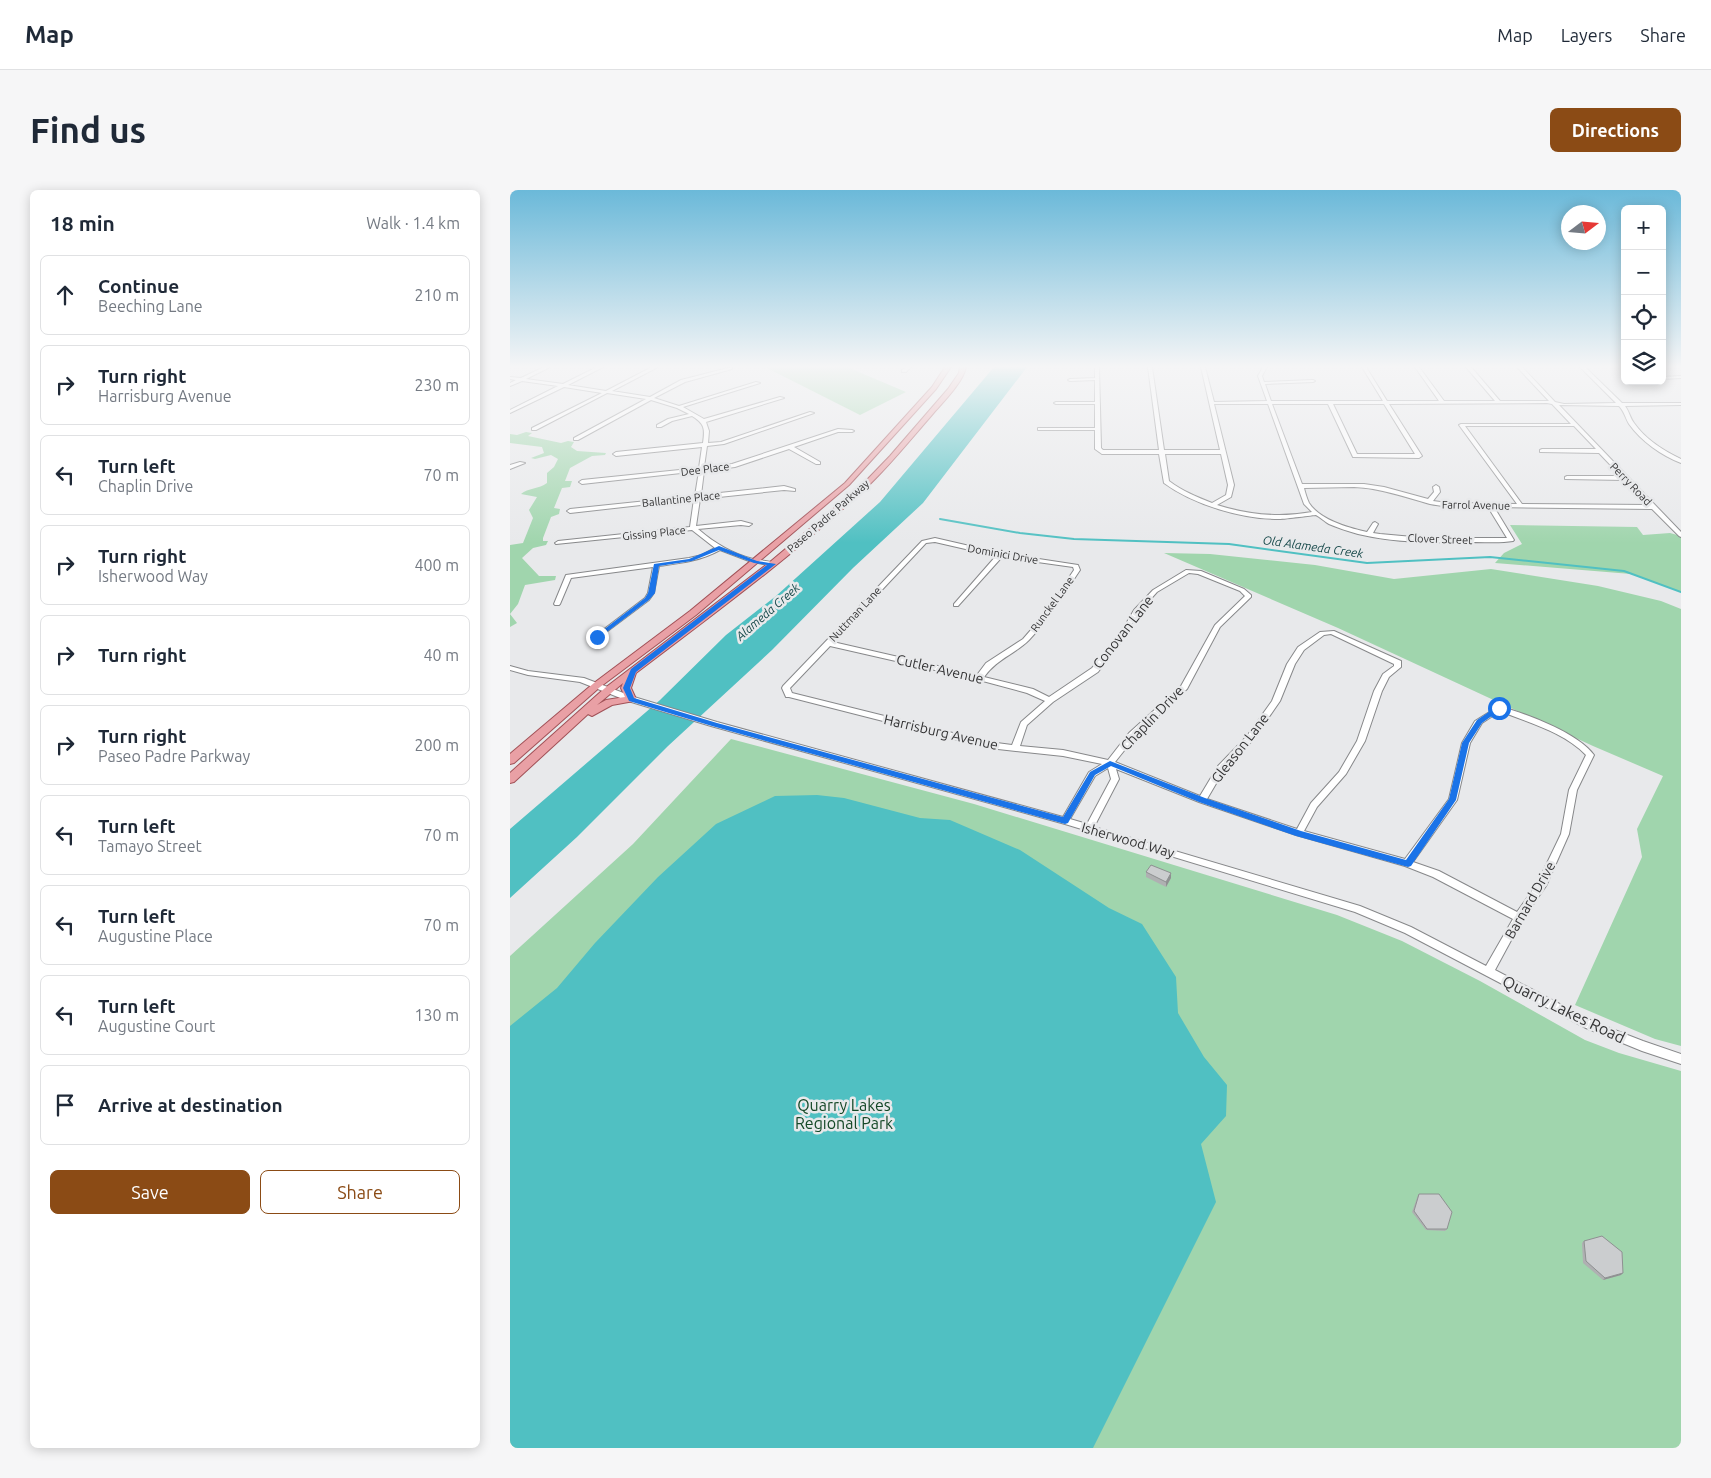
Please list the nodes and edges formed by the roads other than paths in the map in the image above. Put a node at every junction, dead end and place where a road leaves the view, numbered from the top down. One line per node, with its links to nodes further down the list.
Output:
1 (1574, 425): 24 (street, Perry Road)
2 (542, 426): 18 (street)
3 (599, 426): 20 (street)
4 (705, 426): 21 (street)
5 (771, 426): 21 (street)
6 (900, 426): 56 (main road, Paseo Padre Parkway)
7 (919, 426): 57 (main road, Paseo Padre Parkway)
8 (1097, 426): 17 (street)
9 (1158, 426): 25 (street)
10 (1218, 426): 26 (street)
11 (1279, 426): 36 (street, Clover Street)
12 (1341, 426): 13 (street)
13 (1401, 426)
14 (1462, 426): 43 (street)
15 (1633, 426): 28 (street)
16 (1040, 429): 17 (street)
17 (1097, 429): 25 (street)
18 (534, 430)
19 (852, 431): 22 (street, Dee Place)
20 (576, 439)
21 (706, 445): 27 (street); 32 (street)
22 (790, 447): 30 (street); 32 (street, Dee Place)
23 (1542, 451): 24 (street)
24 (1599, 451): 34 (street, Perry Road)
25 (1161, 452): 26 (street); 41 (street)
26 (1223, 452): 41 (street)
27 (616, 454)
28 (1681, 461)
29 (522, 463): 31 (street)
30 (818, 463)
31 (510, 467)
32 (702, 469): 35 (street, Dee Place); 39 (street)
33 (1567, 478): 34 (street)
34 (1625, 478): 44 (street, Perry Road)
35 (582, 482)
36 (1302, 486): 40 (street, Farrol Avenue); 46 (street, Clover Street)
37 (1436, 487): 40 (street)
38 (793, 490): 39 (street, Ballantine Place)
39 (698, 497): 45 (street, Ballantine Place); 49 (street)
40 (1429, 502): 42 (street, Farrol Avenue)
41 (1212, 505): 46 (street)
42 (1490, 506): 43 (street, Farrol Avenue); 50 (street, Clover Street)
43 (1520, 506): 44 (street, Farrol Avenue)
44 (1653, 507): 51 (street, Perry Road)
45 (570, 511)
46 (1317, 513): 50 (street, Clover Street)
47 (749, 524): 49 (street, Gissing Place)
48 (1375, 524): 50 (street)
49 (693, 528): 53 (street, Gissing Place); 54 (street)
50 (1370, 534)
51 (1681, 535)
52 (930, 540): 55 (street, Dominici Drive); 64 (street, Nuttman Lane)
53 (558, 543)
54 (719, 548): 56 (street); 58 (street)
55 (1000, 554): 59 (street, Dominici Drive); 62 (street)
56 (756, 562): 57 (street); 68 (main road, Paseo Padre Parkway)
57 (773, 564): 66 (main road, Paseo Padre Parkway)
58 (656, 565): 61 (street); 63 (street)
59 (1076, 566): 67 (street, Runckel Lane)
60 (1199, 572): 72 (street, Conovan Lane); 76 (street, Chaplin Drive)
61 (557, 604)
62 (956, 605)
63 (597, 637)
64 (828, 643): 67 (street, Cutler Avenue); 70 (street, Nuttman Lane)
65 (510, 668): 68 (street, Isherwood Way)
66 (633, 671): 69 (main road, Paseo Padre Parkway); 71 (main road)
67 (979, 678): 72 (street, Cutler Avenue)
68 (597, 685): 69 (street, Isherwood Way); 75 (main road, Paseo Padre Parkway)
69 (608, 690): 71 (street, Isherwood Way); 74 (main road, Paseo Padre Parkway)
70 (787, 692): 73 (street, Harrisburg Avenue)
71 (632, 699): 74 (main road); 79 (street, Isherwood Way)
72 (1050, 700): 73 (street, Conovan Lane)
73 (1015, 748): 76 (street, Harrisburg Avenue)
74 (541, 751): 77 (main road, Paseo Padre Parkway)
75 (510, 760)
76 (1110, 763): 78 (street, Harrisburg Avenue); 79 (street, Chaplin Drive); 80 (street, Chaplin Drive)
77 (510, 779)
78 (1202, 800): 81 (street, Harrisburg Avenue); 81 (street, Gleason Lane)
79 (1065, 821): 80 (street, Isherwood Way)
80 (1089, 828): 84 (street, Isherwood Way)
81 (1299, 833): 82 (street, Harrisburg Avenue)
82 (1408, 863): 83 (street, Harrisburg Avenue); 83 (street, Barnard Drive)
83 (1519, 917): 85 (street, Barnard Drive)
84 (1478, 965): 85 (street, Quarry Lakes Road)
85 (1489, 971): 86 (street, Quarry Lakes Road)
86 (1681, 1059)

